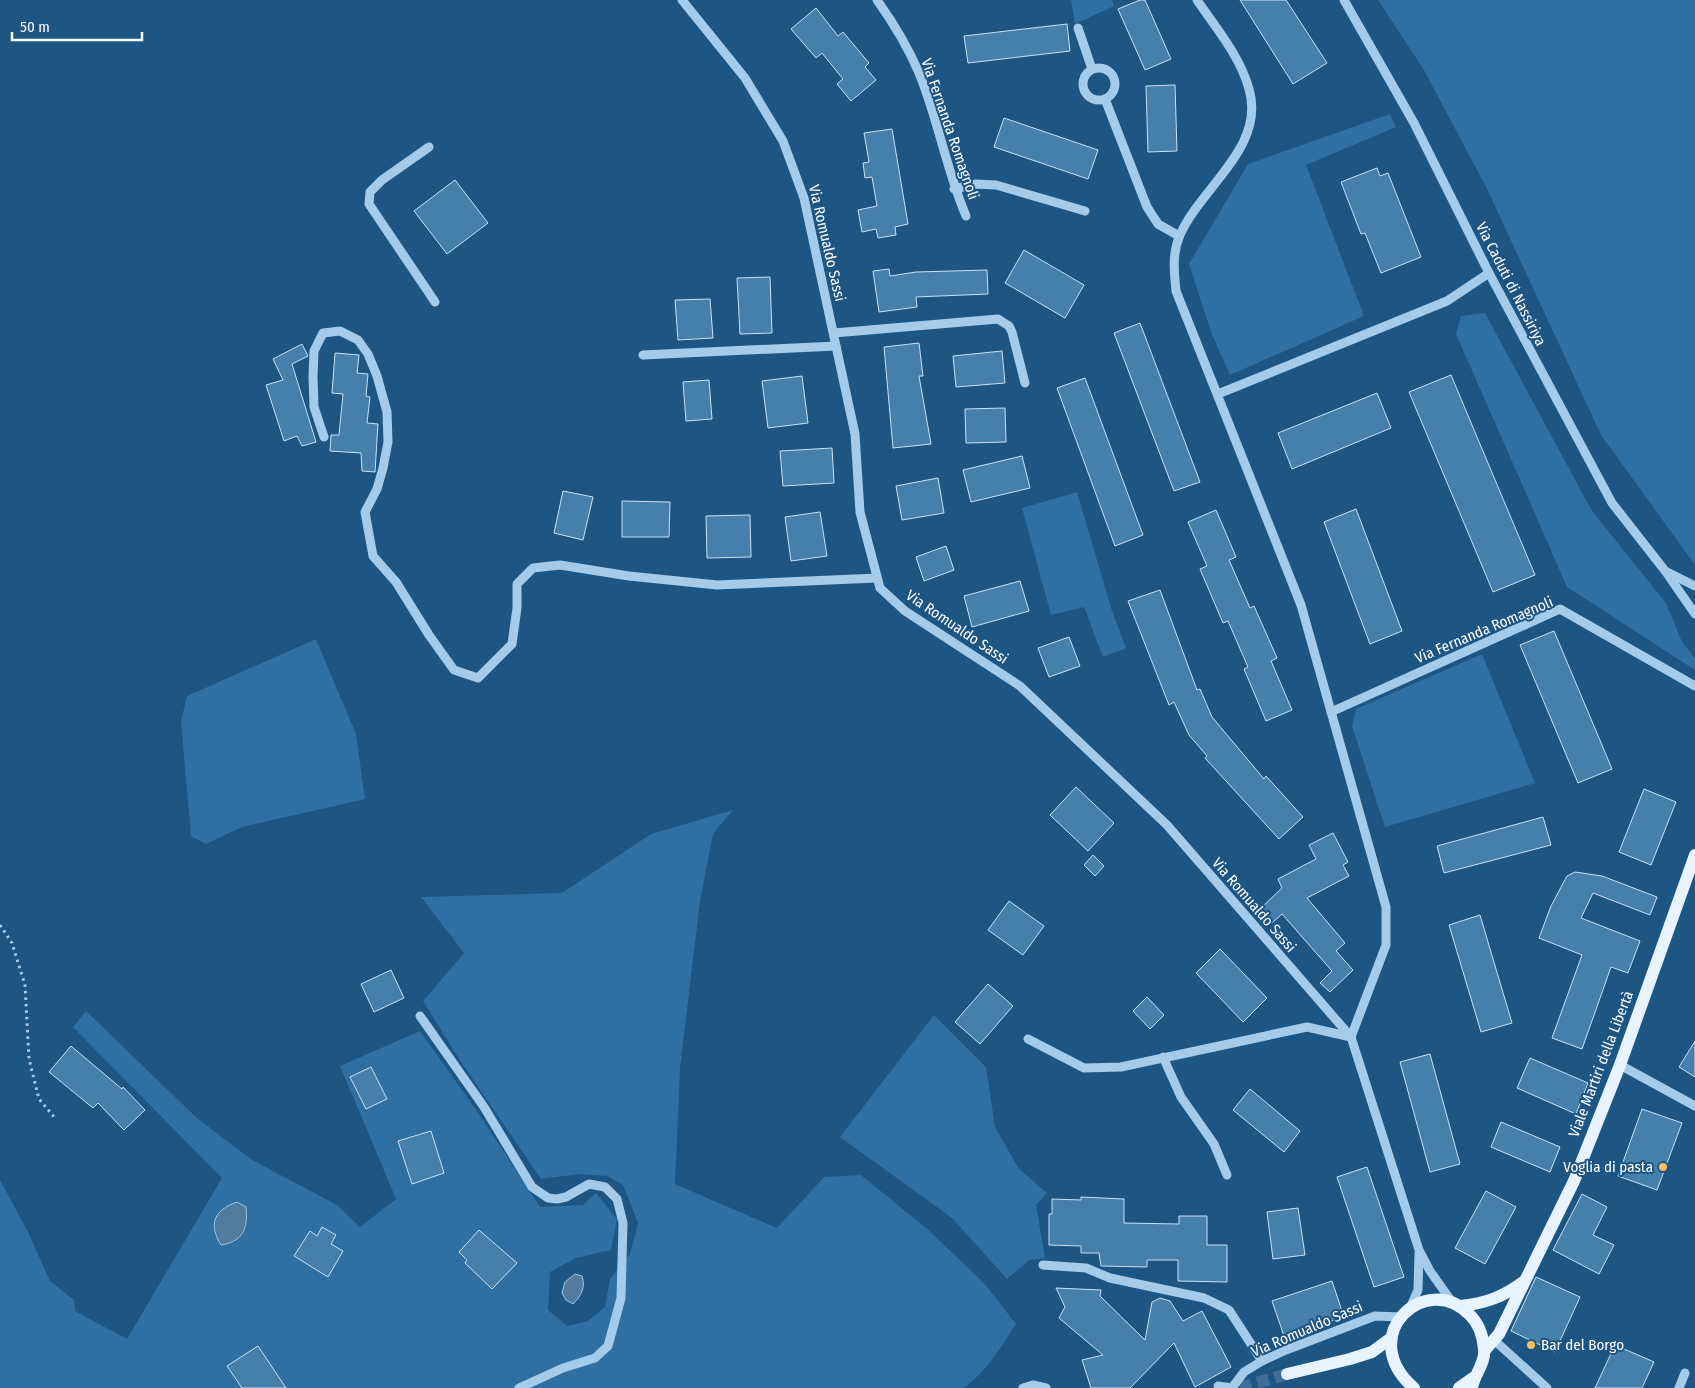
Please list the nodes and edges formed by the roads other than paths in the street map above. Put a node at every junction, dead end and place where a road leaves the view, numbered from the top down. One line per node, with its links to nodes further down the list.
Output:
1 (682, 0): 15 (street, Via Romualdo Sassi)
2 (877, 0): 9 (street, Via Fernanda Romagnoli)
3 (1197, 0): 12 (street)
4 (1344, 0): 13 (street, Via Caduti di Nassiriya)
5 (1078, 28): 6 (street)
6 (1092, 69): 7 (street); 7 (street)
7 (1106, 99): 12 (street)
8 (429, 147): 14 (street)
9 (954, 189): 10 (street); 11 (street, Via Fernanda Romagnoli)
10 (1085, 211)
11 (966, 216)
12 (1179, 236): 19 (street)
13 (1489, 273): 19 (street); 21 (street, Via Caduti di Nassiriya)
14 (435, 302)
15 (834, 333): 16 (street, Via Romualdo Sassi); 18 (street)
16 (836, 346): 17 (street); 22 (street, Via Romualdo Sassi)
17 (643, 355)
18 (1025, 383)
19 (1218, 394): 26 (street)
20 (324, 437): 22 (street)
21 (1666, 572): 23 (street, Via Caduti di Nassiriya); 24 (street, Via Caduti di Nassiriya)
22 (876, 578): 29 (street, Via Romualdo Sassi)
23 (1695, 586)
24 (1695, 614)
25 (1695, 686): 26 (street, Via Fernanda Romagnoli)
26 (1331, 712): 29 (street)
27 (1695, 855): 32 (main road, Viale Martiri della Libertà)
28 (420, 1016): 48 (street)
29 (1351, 1037): 31 (street); 35 (street, Via Romualdo Sassi)
30 (1028, 1039): 31 (street)
31 (1163, 1057): 34 (street)
32 (1620, 1065): 33 (street); 37 (main road, Viale Martiri della Libertà)
33 (1695, 1106)
34 (1227, 1175)
35 (1419, 1250): 38 (street, Via Romualdo Sassi); 39 (street, Via Romualdo Sassi)
36 (1042, 1265): 43 (street)
37 (1526, 1280): 38 (main road, Viale Martiri della Libertà); 41 (main road, Viale Martiri della Libertà)
38 (1457, 1304): 39 (main road, Viale Martiri della Libertà); 42 (main road)
39 (1405, 1313): 40 (main road); 43 (street, Via Romualdo Sassi)
40 (1391, 1338): 45 (main road); 52 (main road)
41 (1494, 1340): 42 (main road, Viale Martiri della Libertà); 54 (street)
42 (1485, 1350): 46 (main road, Viale Martiri della Libertà)
43 (1262, 1361): 51 (street, Via Romualdo Sassi)
44 (1685, 1373): 55 (street)
45 (1287, 1374)
46 (1473, 1383): 53 (main road, Viale Martiri della Libertà)
47 (1218, 1386): 51 (street, Via Romualdo Sassi)
48 (519, 1388)
49 (1023, 1388): 50 (street)
50 (1046, 1388)
51 (1232, 1388)
52 (1414, 1388)
53 (1459, 1388)
54 (1547, 1388)
55 (1679, 1388)

